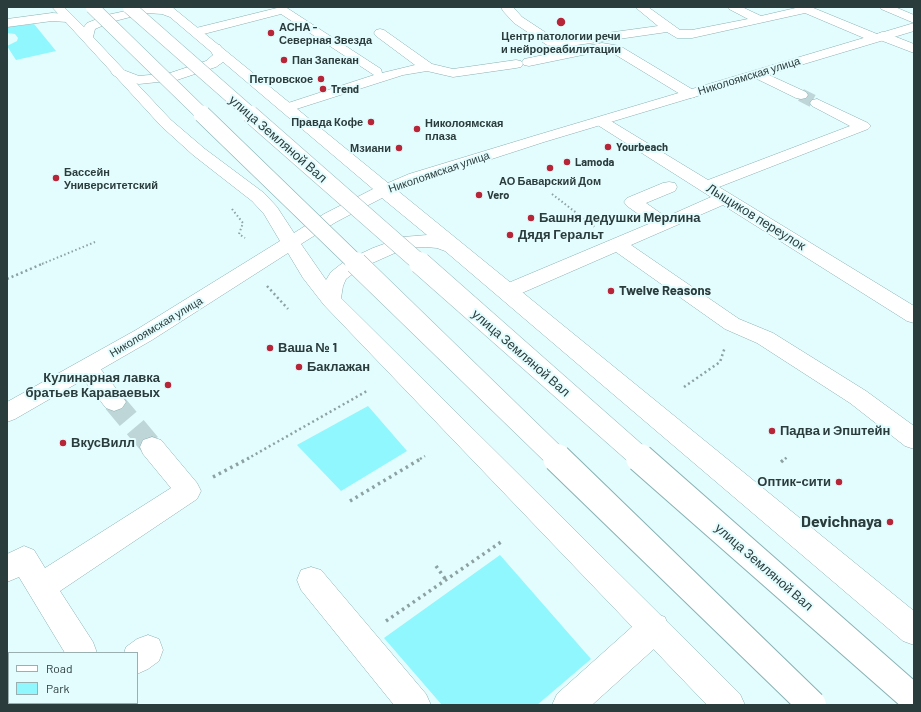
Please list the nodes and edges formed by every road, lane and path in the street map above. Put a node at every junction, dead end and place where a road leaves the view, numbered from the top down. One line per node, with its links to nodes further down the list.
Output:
1 (92, 7): 74 (main road, bridge)
2 (128, 7): 70 (main road, улица Земляной Вал, bridge)
3 (507, 7): 13 (main road)
4 (641, 7): 13 (main road)
5 (733, 7): 10 (main road)
6 (885, 7): 9 (main road)
7 (170, 11): 14 (main road); 17 (main road)
8 (62, 12): 11 (main road); 17 (main road)
9 (914, 19)
10 (760, 20): 13 (main road); 16 (main road)
11 (7, 23)
12 (914, 26): 16 (main road, Николоямская улица)
13 (669, 28)
14 (196, 32): 18 (main road); 22 (main road)
15 (380, 33): 20 (main road)
16 (879, 37): 19 (main road); 23 (main road, Николоямская улица)
17 (87, 38): 21 (main road)
18 (215, 48): 21 (main road); 27 (main road)
19 (914, 49)
20 (427, 68): 24 (main road); 27 (main road)
21 (118, 72): 38 (main road)
22 (376, 72)
23 (758, 74): 24 (main road, Николоямская улица); 25 (main road)
24 (690, 94): 28 (main road, Николоямская улица)
25 (801, 95)
26 (817, 103): 29 (main road)
27 (286, 108): 31 (main road)
28 (602, 121): 29 (main road, Лыщиков переулок); 31 (main road, Николоямская улица)
29 (707, 186): 33 (main road, Лыщиков переулок)
30 (669, 187): 35 (main road)
31 (385, 190): 38 (main road, Николоямская улица); 40 (main road)
32 (552, 194): 39 (path)
33 (725, 198): 35 (main road); 46 (main road, Лыщиков переулок)
34 (230, 207): 36 (path)
35 (664, 224): 39 (main road)
36 (246, 238)
37 (96, 242): 41 (path)
38 (291, 242): 44 (main road); 48 (main road, Николоямская улица)
39 (617, 244): 43 (main road); 47 (main road)
40 (456, 249): 43 (main road); 44 (main road)
41 (7, 279)
42 (266, 284): 45 (path)
43 (508, 291): 67 (main road)
44 (331, 300): 66 (main road)
45 (288, 309)
46 (912, 315)
47 (732, 324): 49 (path); 53 (main road)
48 (87, 368): 51 (main road); 52 (main road, Николоямская улица)
49 (684, 387)
50 (367, 391): 58 (path)
51 (114, 402)
52 (7, 413)
53 (914, 439)
54 (152, 447): 58 (main road)
55 (425, 456): 59 (path)
56 (788, 456): 57 (path)
57 (782, 462)
58 (188, 491): 65 (main road)
59 (350, 501)
60 (501, 542): 64 (path)
61 (436, 566): 64 (path)
62 (7, 570): 65 (main road)
63 (311, 580): 68 (main road)
64 (446, 580): 68 (path)
65 (41, 587): 69 (main road)
66 (654, 628): 72 (main road); 73 (main road)
67 (914, 630)
68 (359, 640): 71 (main road)
69 (81, 652)
70 (914, 699)
71 (415, 705)
72 (568, 705)
73 (729, 705)
74 (812, 705)

